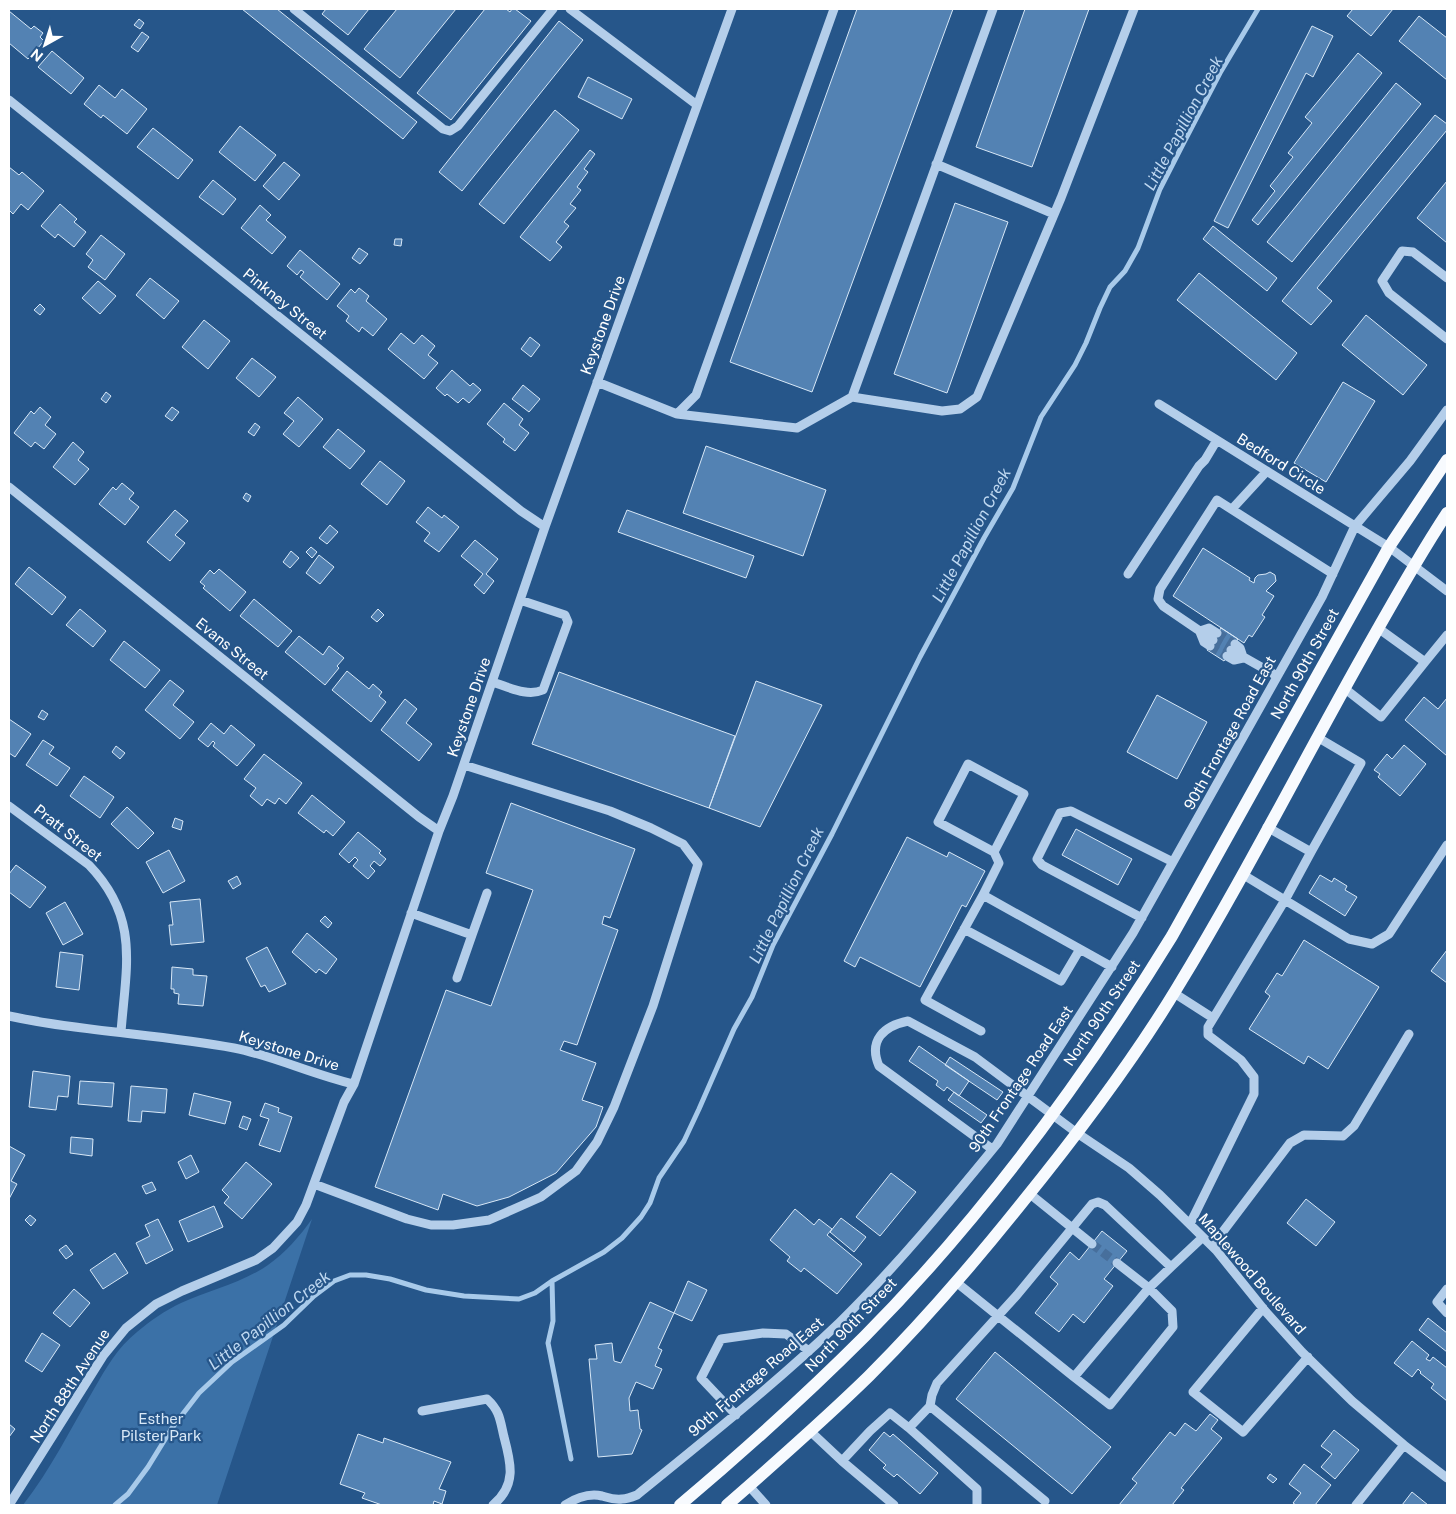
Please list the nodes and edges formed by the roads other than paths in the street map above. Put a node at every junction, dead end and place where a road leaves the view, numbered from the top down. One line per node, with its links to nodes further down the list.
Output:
1 (294, 9): 2 (street)
2 (553, 9)
3 (570, 9): 9 (street)
4 (732, 9): 9 (street, Keystone Drive)
5 (834, 9): 18 (street)
6 (993, 9): 10 (street)
7 (1134, 9): 11 (street)
8 (9, 100): 26 (street, Pinkney Street)
9 (697, 105): 14 (street, Keystone Drive)
10 (936, 164): 11 (street); 15 (street)
11 (1054, 214): 15 (street)
12 (1447, 278): 13 (street)
13 (1447, 340)
14 (597, 382): 18 (street); 26 (street, Keystone Drive)
15 (852, 397): 18 (street)
16 (1159, 404): 19 (street, Bedford Circle)
17 (1447, 410): 25 (street, 90th Frontage Road East)
18 (678, 414)
19 (1217, 440): 21 (street, Bedford Circle); 29 (street)
20 (1447, 460): 27 (main road, North 90th Street)
21 (1267, 471): 23 (street); 25 (street, Bedford Circle)
22 (9, 487): 45 (street, Evans Street)
23 (1232, 509): 30 (street); 34 (street)
24 (1447, 513): 28 (main road)
25 (1356, 526): 27 (street, Bedford Circle); 30 (street, 90th Frontage Road East)
26 (545, 527): 32 (street, Keystone Drive)
27 (1389, 547): 28 (street, Bedford Circle); 69 (main road, North 90th Street)
28 (1414, 566): 31 (street, Bedford Circle); 33 (main road)
29 (1128, 574)
30 (1333, 574): 38 (street, 90th Frontage Road East)
31 (1447, 591)
32 (520, 600): 39 (street, Keystone Drive); 39 (street)
33 (1378, 628): 37 (street); 40 (main road)
34 (1200, 632): 34 (street)
35 (1447, 635): 37 (street)
36 (1243, 658): 36 (street); 38 (street)
37 (1425, 662): 40 (street)
38 (1277, 676): 49 (street, 90th Frontage Road East)
39 (492, 682): 42 (street, Keystone Drive)
40 (1344, 688): 41 (main road)
41 (1317, 737): 44 (main road); 48 (street)
42 (464, 764): 45 (street, Keystone Drive); 72 (street)
43 (9, 806): 65 (street, Pratt Street)
44 (1267, 827): 48 (street); 50 (main road)
45 (439, 831): 54 (street, Keystone Drive)
46 (1447, 845): 53 (street)
47 (994, 852): 47 (street); 52 (street)
48 (1311, 852): 53 (street)
49 (1173, 862): 55 (street, 90th Frontage Road East); 55 (street)
50 (1242, 874): 53 (street); 61 (main road)
51 (487, 893): 57 (street)
52 (983, 895): 56 (street); 58 (street)
53 (1285, 900): 63 (street)
54 (411, 913): 57 (street); 67 (street, Keystone Drive)
55 (1142, 918): 59 (street, 90th Frontage Road East)
56 (964, 929): 58 (street); 64 (street)
57 (472, 934): 60 (street)
58 (1080, 949): 59 (street)
59 (1112, 967): 68 (street, 90th Frontage Road East)
60 (457, 978)
61 (1174, 993): 63 (street); 70 (main road)
62 (9, 1016): 65 (street, Keystone Drive)
63 (1213, 1018): 74 (street)
64 (981, 1031)
65 (121, 1032): 67 (street, Keystone Drive)
66 (1409, 1034): 78 (street)
67 (354, 1084): 72 (street, North 88th Avenue)
68 (1028, 1097): 69 (street, Maplewood Boulevard); 71 (street, 90th Frontage Road East); 71 (street, Maplewood Boulevard)
69 (1052, 1115): 70 (street, Maplewood Boulevard); 103 (main road, North 90th Street)
70 (1077, 1134): 73 (main road); 74 (street, Maplewood Boulevard)
71 (992, 1149): 87 (street, 90th Frontage Road East)
72 (314, 1184): 100 (street, North 88th Avenue)
73 (1030, 1194): 75 (street); 81 (main road)
74 (1190, 1224): 76 (street, Maplewood Boulevard)
75 (1072, 1229): 77 (street); 80 (street); 86 (street)
76 (1203, 1237): 78 (street, Maplewood Boulevard); 80 (street)
77 (1092, 1244)
78 (1212, 1246): 84 (street, Maplewood Boulevard)
79 (1117, 1263): 82 (street)
80 (1171, 1268): 82 (street)
81 (956, 1282): 86 (street); 94 (main road)
82 (1149, 1288): 89 (street); 89 (street)
83 (1447, 1289): 85 (street)
84 (1263, 1308): 88 (street, Maplewood Boulevard); 88 (street)
85 (1447, 1313)
86 (997, 1316): 89 (street); 90 (street)
87 (809, 1351): 92 (street, 90th Frontage Road East); 92 (street)
88 (1308, 1357): 95 (street, Maplewood Boulevard)
89 (1074, 1377)
90 (930, 1406): 93 (street); 99 (street)
91 (422, 1410): 101 (street)
92 (736, 1415): 102 (street, 90th Frontage Road East)
93 (909, 1428): 96 (street); 107 (street)
94 (810, 1431): 96 (street); 98 (main road)
95 (1404, 1445): 97 (street, Maplewood Boulevard); 108 (street)
96 (842, 1461): 106 (street)
97 (1447, 1478)
98 (749, 1486): 104 (main road); 105 (street)
99 (1045, 1501)
100 (9, 1505)
101 (494, 1505)
102 (565, 1505)
103 (680, 1505)
104 (727, 1505)
105 (766, 1505)
106 (894, 1505)
107 (977, 1505)
108 (1356, 1505)

